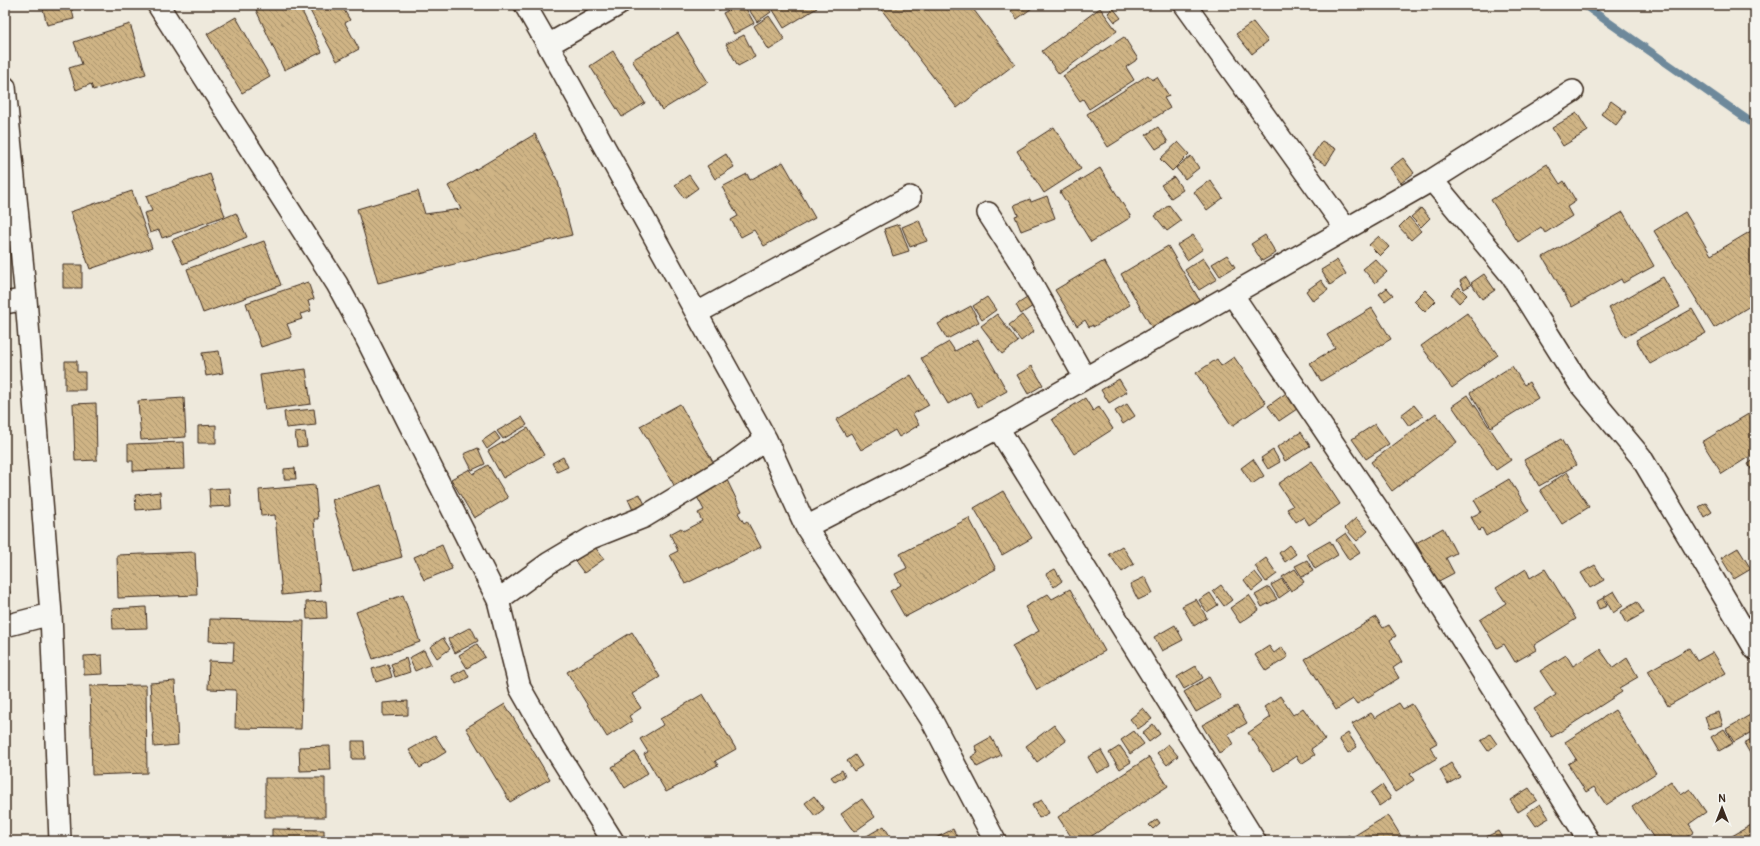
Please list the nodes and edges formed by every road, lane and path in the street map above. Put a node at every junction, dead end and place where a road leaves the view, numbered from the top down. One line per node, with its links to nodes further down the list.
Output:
1 (158, 5): 20 (street)
2 (524, 5): 5 (street)
3 (618, 5): 5 (street)
4 (1185, 5): 11 (street)
5 (548, 45): 15 (street)
6 (5, 87): 13 (street)
7 (1573, 91): 8 (street)
8 (1432, 180): 11 (street); 23 (street)
9 (910, 198): 15 (street)
10 (988, 213): 16 (street)
11 (1346, 229): 12 (street)
12 (1232, 294): 16 (street); 28 (street)
13 (26, 299): 14 (street); 21 (street)
14 (5, 303)
15 (697, 313): 18 (street)
16 (1085, 378): 17 (street)
17 (998, 428): 19 (street); 27 (street)
18 (766, 439): 19 (street); 20 (street)
19 (806, 527): 26 (street)
20 (498, 600): 25 (street)
21 (51, 614): 22 (street); 24 (street)
22 (5, 626)
23 (1755, 649)
24 (60, 841)
25 (613, 841)
26 (995, 841)
27 (1255, 841)
28 (1589, 841)

